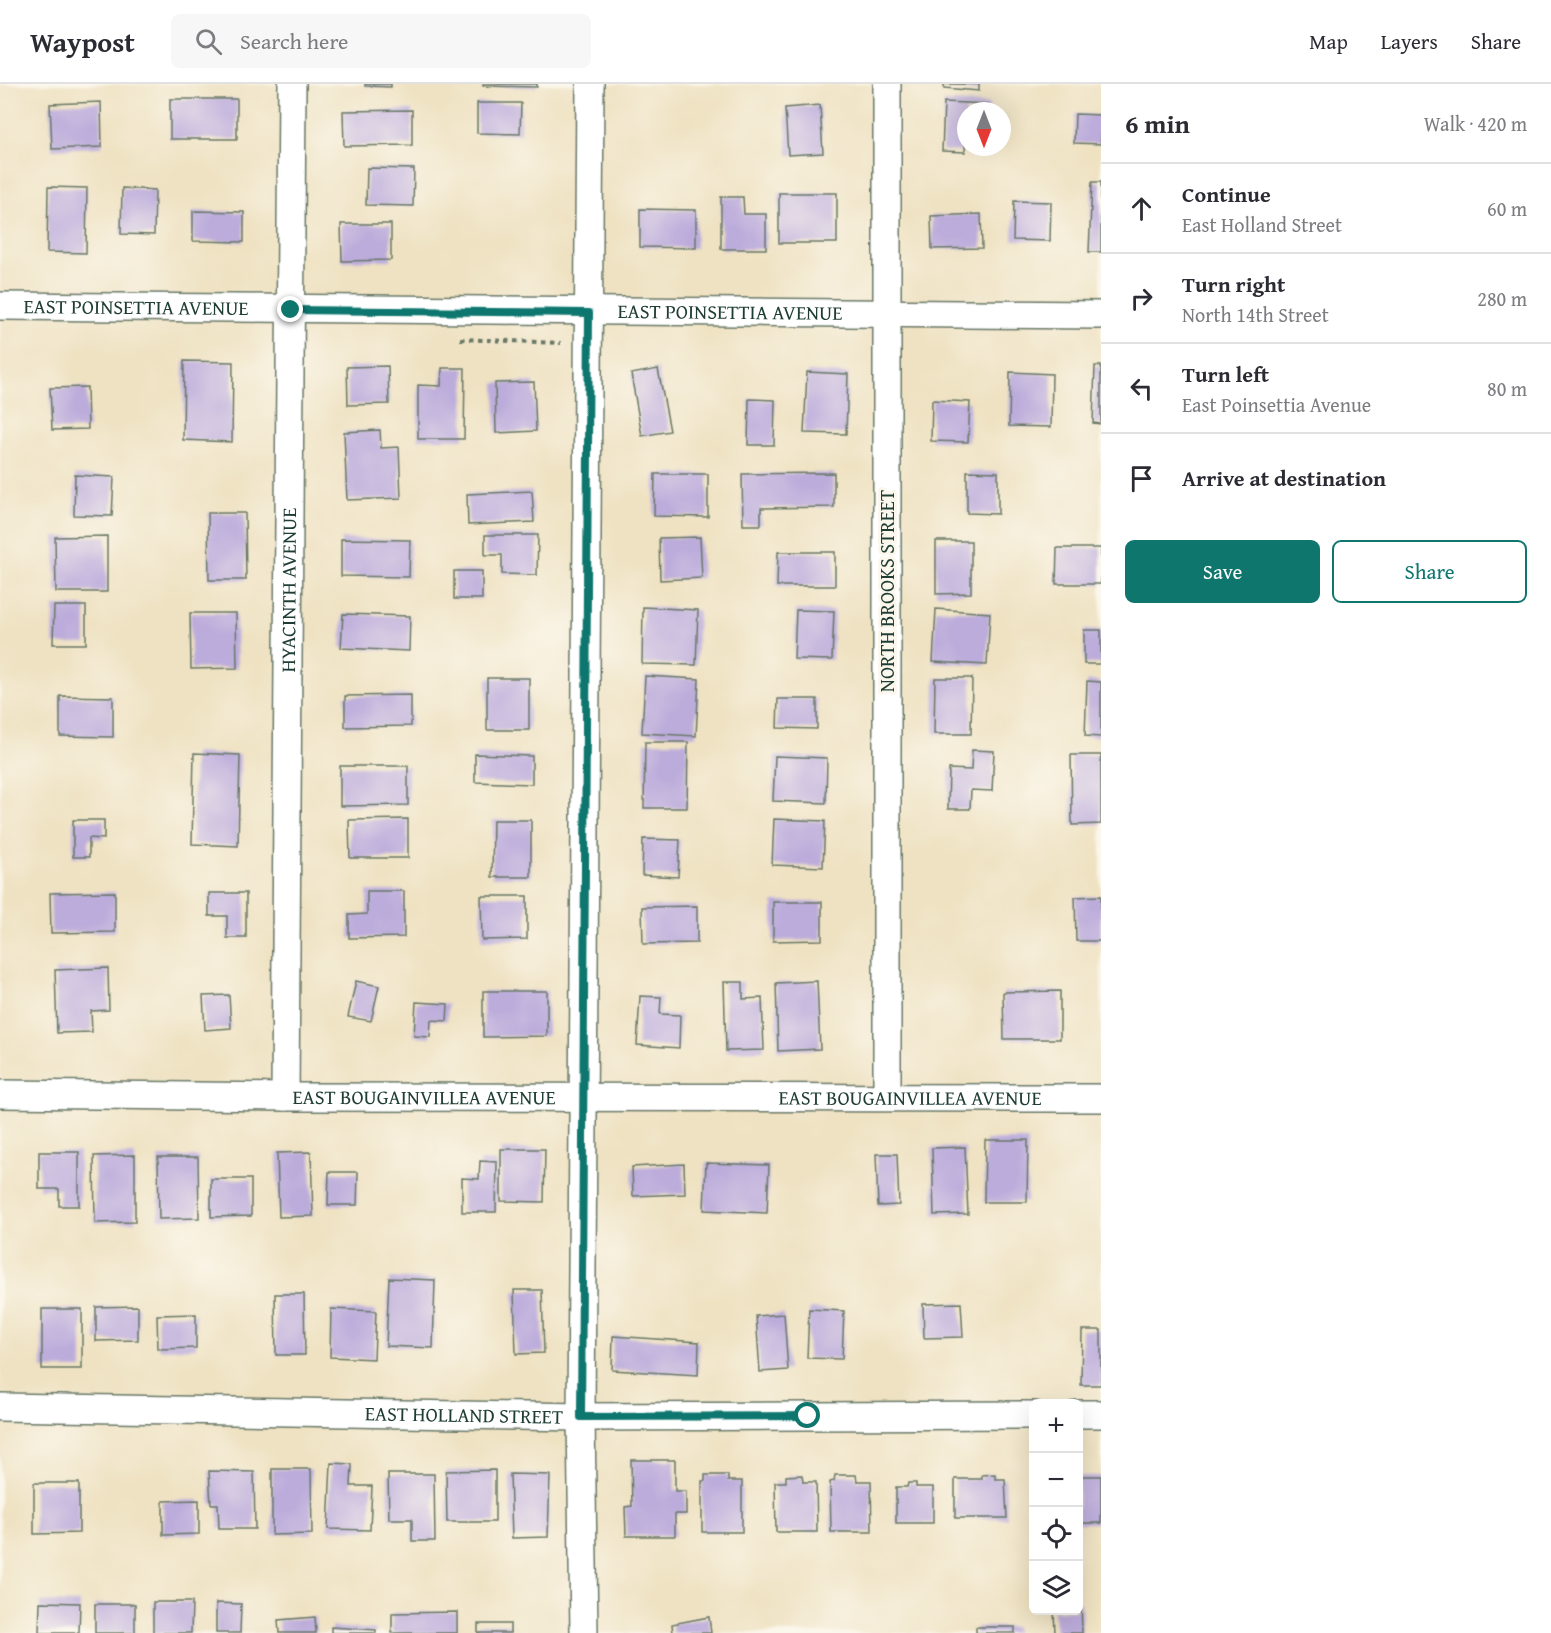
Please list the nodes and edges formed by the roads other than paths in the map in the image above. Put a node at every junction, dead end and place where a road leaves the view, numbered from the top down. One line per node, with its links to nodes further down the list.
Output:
1 (292, 84): 5 (street, HYACINTH AVENUE)
2 (590, 84): 6 (street)
3 (886, 84): 7 (street, NORTH BROOKS STREET)
4 (0, 306): 5 (street, EAST POINSETTIA AVENUE)
5 (291, 310): 6 (street, EAST POINSETTIA AVENUE); 10 (street, HYACINTH AVENUE)
6 (589, 313): 7 (street, EAST POINSETTIA AVENUE); 11 (street)
7 (887, 313): 8 (street, EAST POINSETTIA AVENUE); 12 (street, NORTH BROOKS STREET)
8 (1101, 315)
9 (0, 1094): 10 (street, EAST BOUGAINVILLEA AVENUE)
10 (285, 1097): 11 (street, EAST BOUGAINVILLEA AVENUE)
11 (583, 1097): 12 (street, EAST BOUGAINVILLEA AVENUE); 18 (street)
12 (887, 1097): 13 (street, EAST BOUGAINVILLEA AVENUE)
13 (1101, 1098)
14 (0, 1407): 18 (street, EAST HOLLAND STREET)
15 (1029, 1414): 18 (street, EAST HOLLAND STREET)
16 (1083, 1414): 17 (street)
17 (1101, 1414)
18 (581, 1417): 19 (street)
19 (584, 1633)

